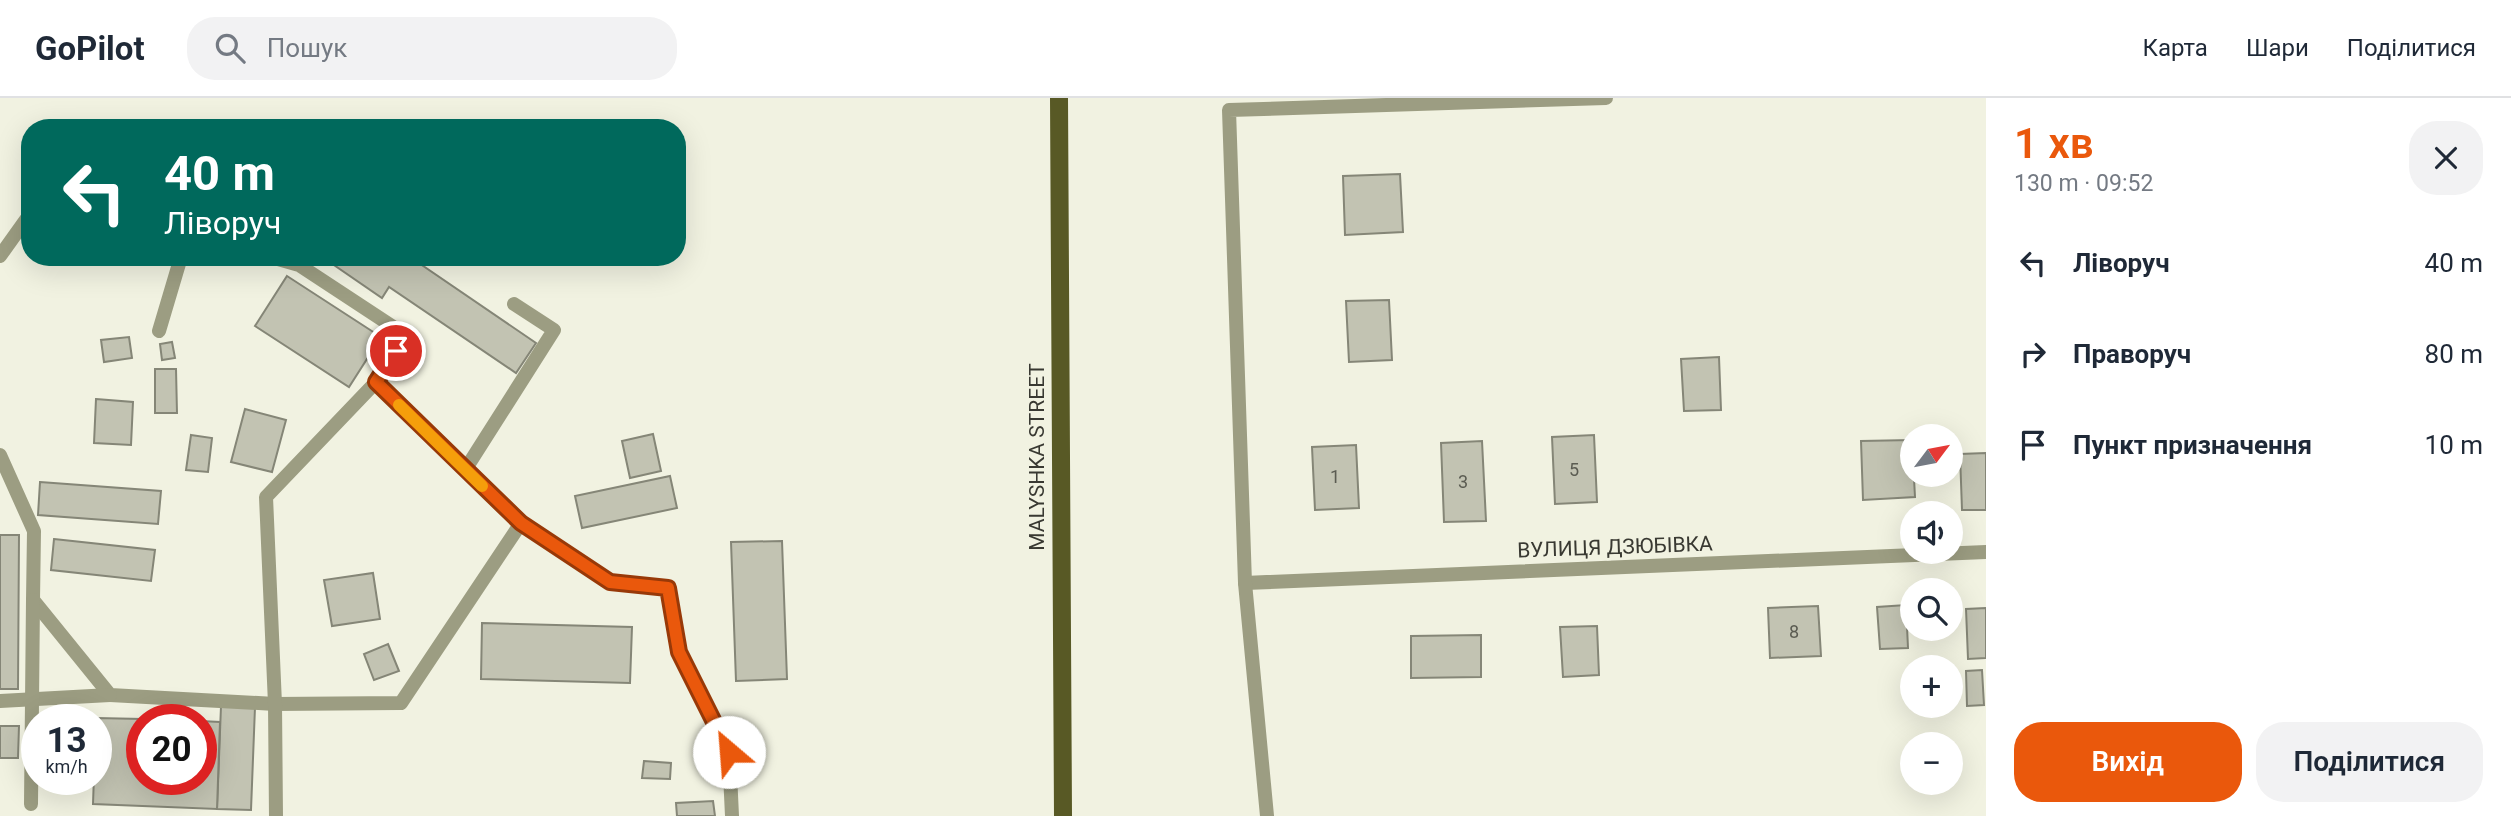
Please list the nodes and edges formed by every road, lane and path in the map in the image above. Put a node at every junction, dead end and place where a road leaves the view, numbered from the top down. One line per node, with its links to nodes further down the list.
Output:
1 (1059, 98): 23 (main road, MALYSHKA STREET)
2 (1606, 98): 14 (street)
3 (21, 227): 4 (street)
4 (0, 256)
5 (178, 266): 8 (street)
6 (301, 266): 9 (street)
7 (514, 303): 11 (street)
8 (159, 331)
9 (376, 382): 11 (street); 19 (street)
10 (0, 455): 15 (street)
11 (465, 470): 12 (street)
12 (521, 523): 19 (street); 22 (street)
13 (1986, 552): 14 (street, ВУЛИЦЯ ДЗЮБІВКА)
14 (1245, 583): 24 (street)
15 (33, 600): 16 (street); 17 (street)
16 (110, 695): 17 (street); 19 (street)
17 (33, 700): 18 (street); 20 (street)
18 (0, 701)
19 (275, 704): 21 (street)
20 (31, 804)
21 (275, 816)
22 (732, 816)
23 (1063, 816)
24 (1267, 816)

